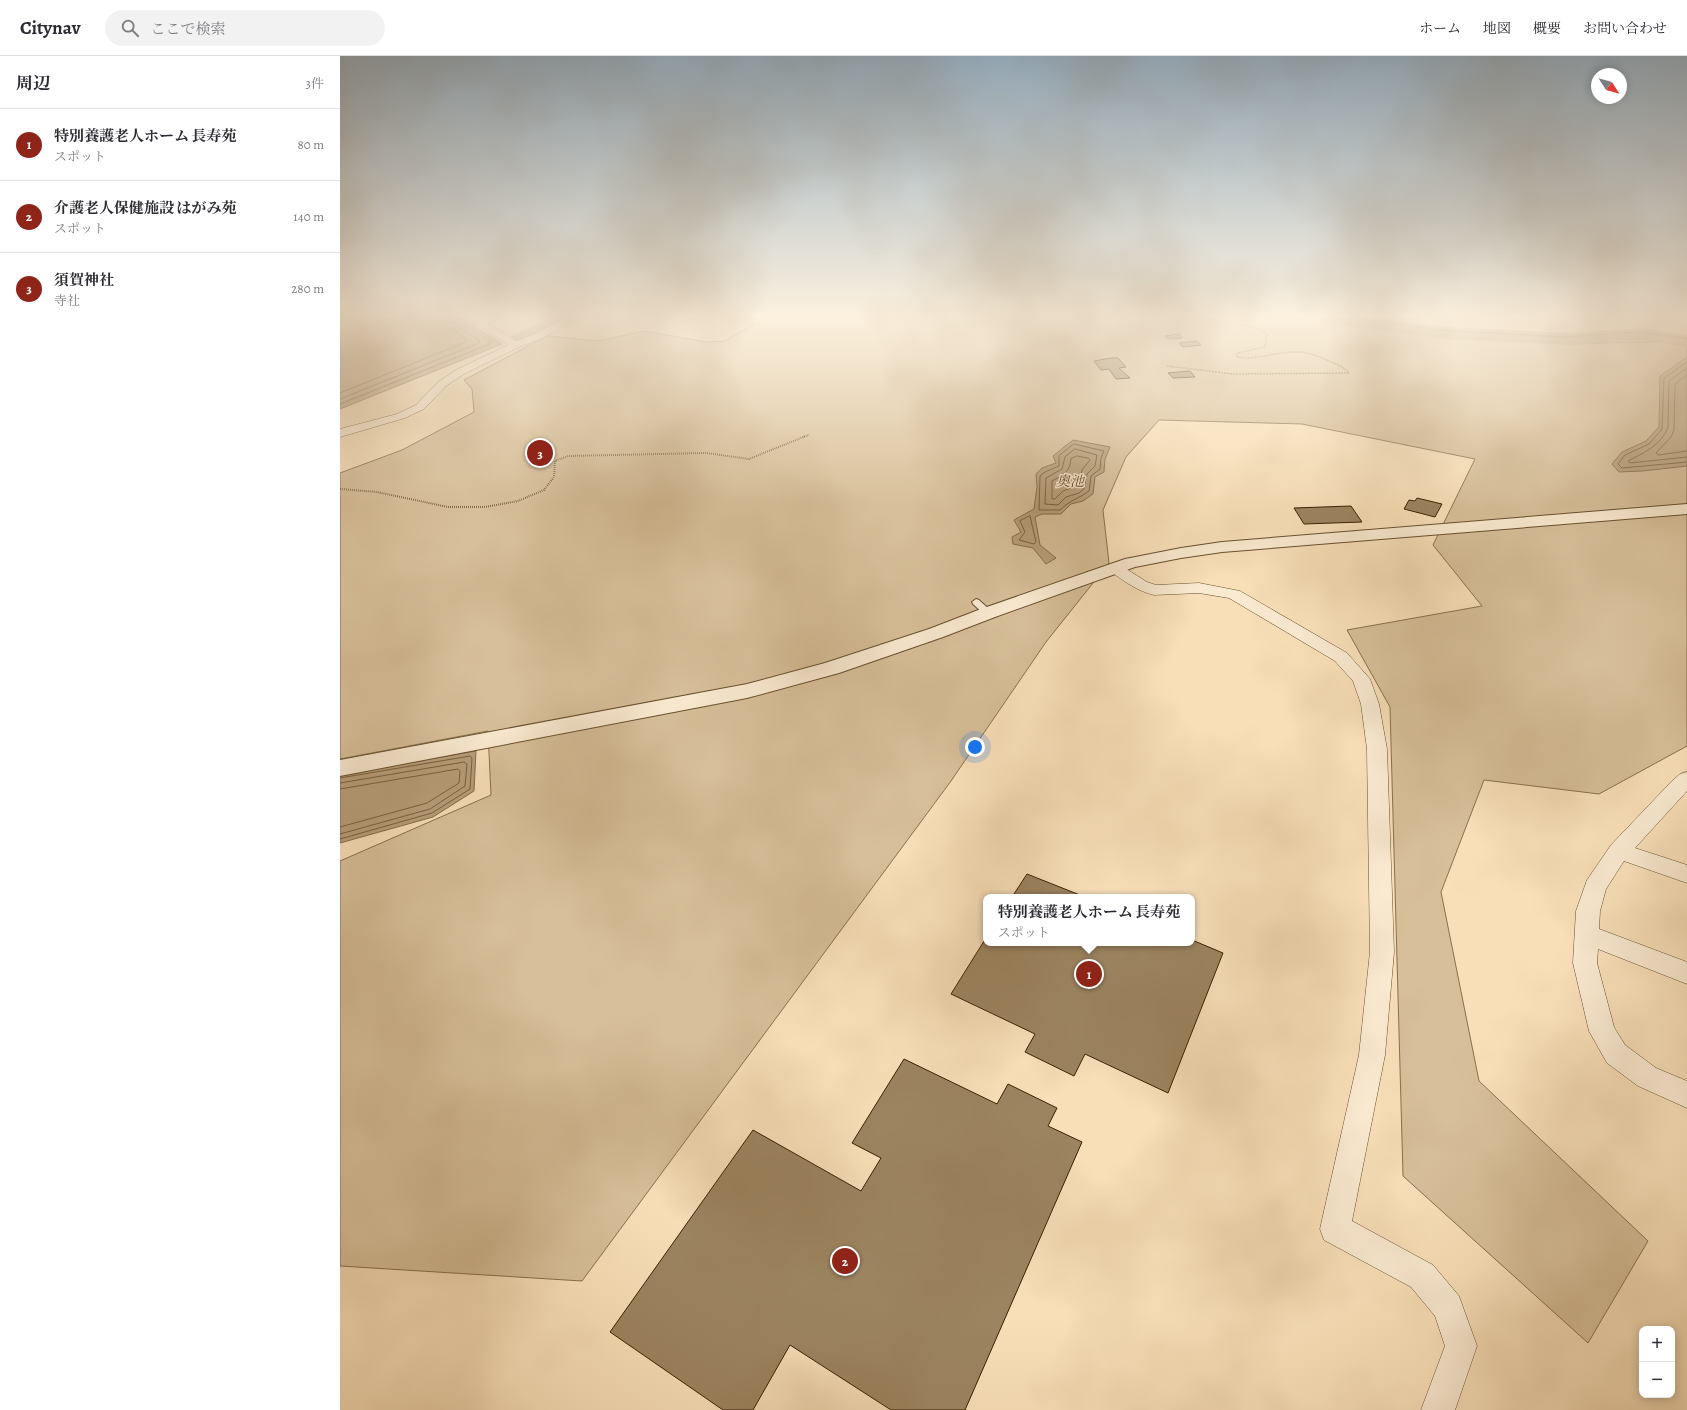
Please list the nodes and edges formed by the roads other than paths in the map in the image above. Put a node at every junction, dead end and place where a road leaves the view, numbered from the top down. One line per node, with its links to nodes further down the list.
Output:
1 (451, 378): 2 (street)
2 (340, 433)
3 (1687, 509): 4 (street)
4 (1115, 568): 5 (street); 12 (street)
5 (340, 768)
6 (1684, 785): 7 (street)
7 (1619, 851): 8 (street); 9 (street)
8 (1687, 874)
9 (1586, 934): 10 (street); 11 (street)
10 (1687, 974)
11 (1687, 1095)
12 (1438, 1410)

